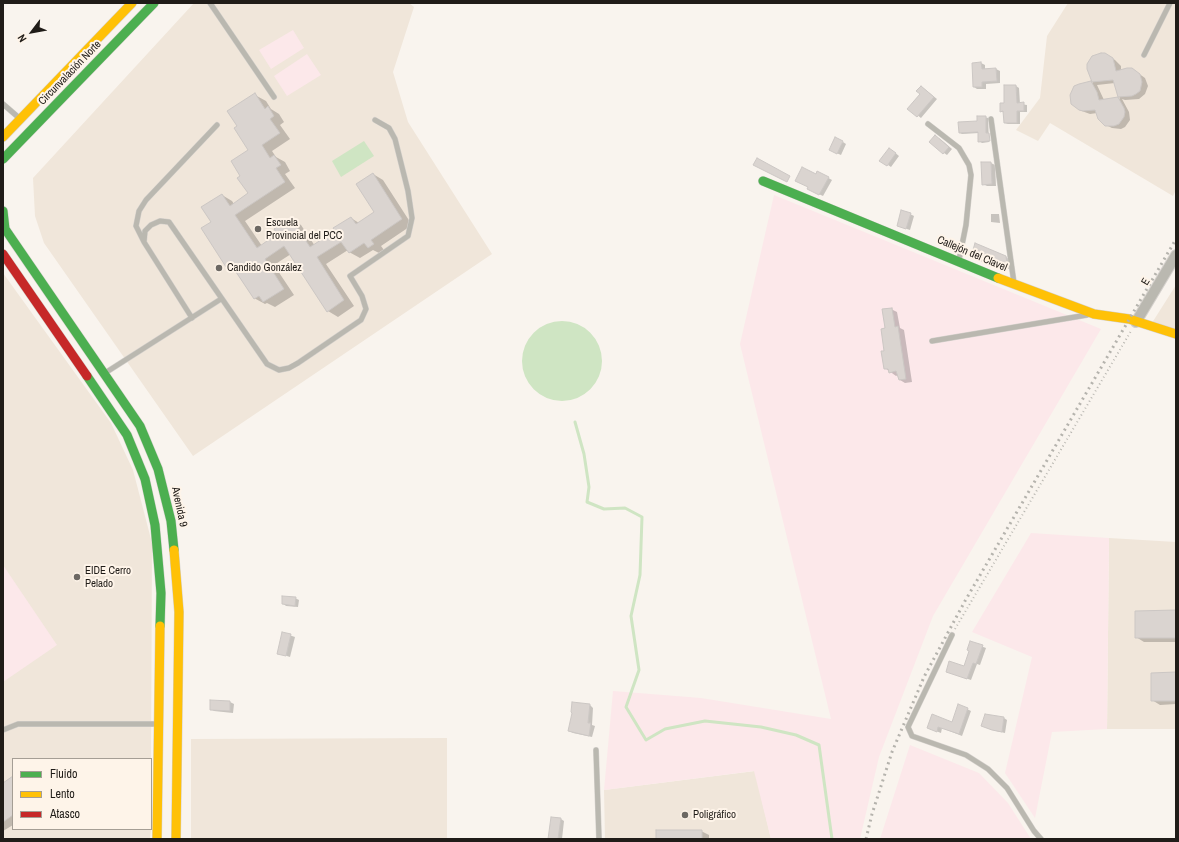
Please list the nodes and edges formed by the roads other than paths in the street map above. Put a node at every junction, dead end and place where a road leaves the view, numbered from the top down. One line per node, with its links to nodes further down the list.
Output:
1 (132, 3): 8 (main road, Circunvalación Norte)
2 (154, 3): 14 (main road, Circunvalación Norte)
3 (210, 3): 6 (lane)
4 (1170, 3): 5 (lane)
5 (1144, 55)
6 (274, 97)
7 (3, 104): 8 (lane)
8 (20, 119): 13 (main road, Circunvalación Norte)
9 (375, 120): 23 (lane)
10 (991, 120): 22 (lane)
11 (928, 124): 21 (lane)
12 (217, 125): 18 (lane)
13 (3, 137)
14 (3, 159)
15 (763, 181): 21 (main road, Callejón del Clavel)
16 (3, 212): 17 (main road)
17 (4, 228): 29 (main road, Avenida 9)
18 (144, 242): 23 (lane); 25 (lane)
19 (3, 254): 30 (main road)
20 (1176, 255): 26 (street, E)
21 (959, 261): 22 (main road, Callejón del Clavel)
22 (1015, 285): 24 (main road, Callejón del Clavel)
23 (221, 299): 25 (lane)
24 (1094, 314): 26 (main road, Callejón del Clavel); 28 (lane)
25 (192, 318): 29 (lane)
26 (1136, 322): 27 (main road, Callejón del Clavel)
27 (1176, 334)
28 (932, 341)
29 (104, 374): 30 (main road); 33 (main road, Avenida 9)
30 (92, 383): 32 (main road)
31 (952, 635): 39 (lane)
32 (158, 724): 33 (main road); 34 (lane); 36 (main road)
33 (177, 724): 37 (main road, Avenida 9)
34 (3, 730)
35 (596, 750): 38 (lane)
36 (157, 839)
37 (176, 839)
38 (599, 839)
39 (1041, 839)

